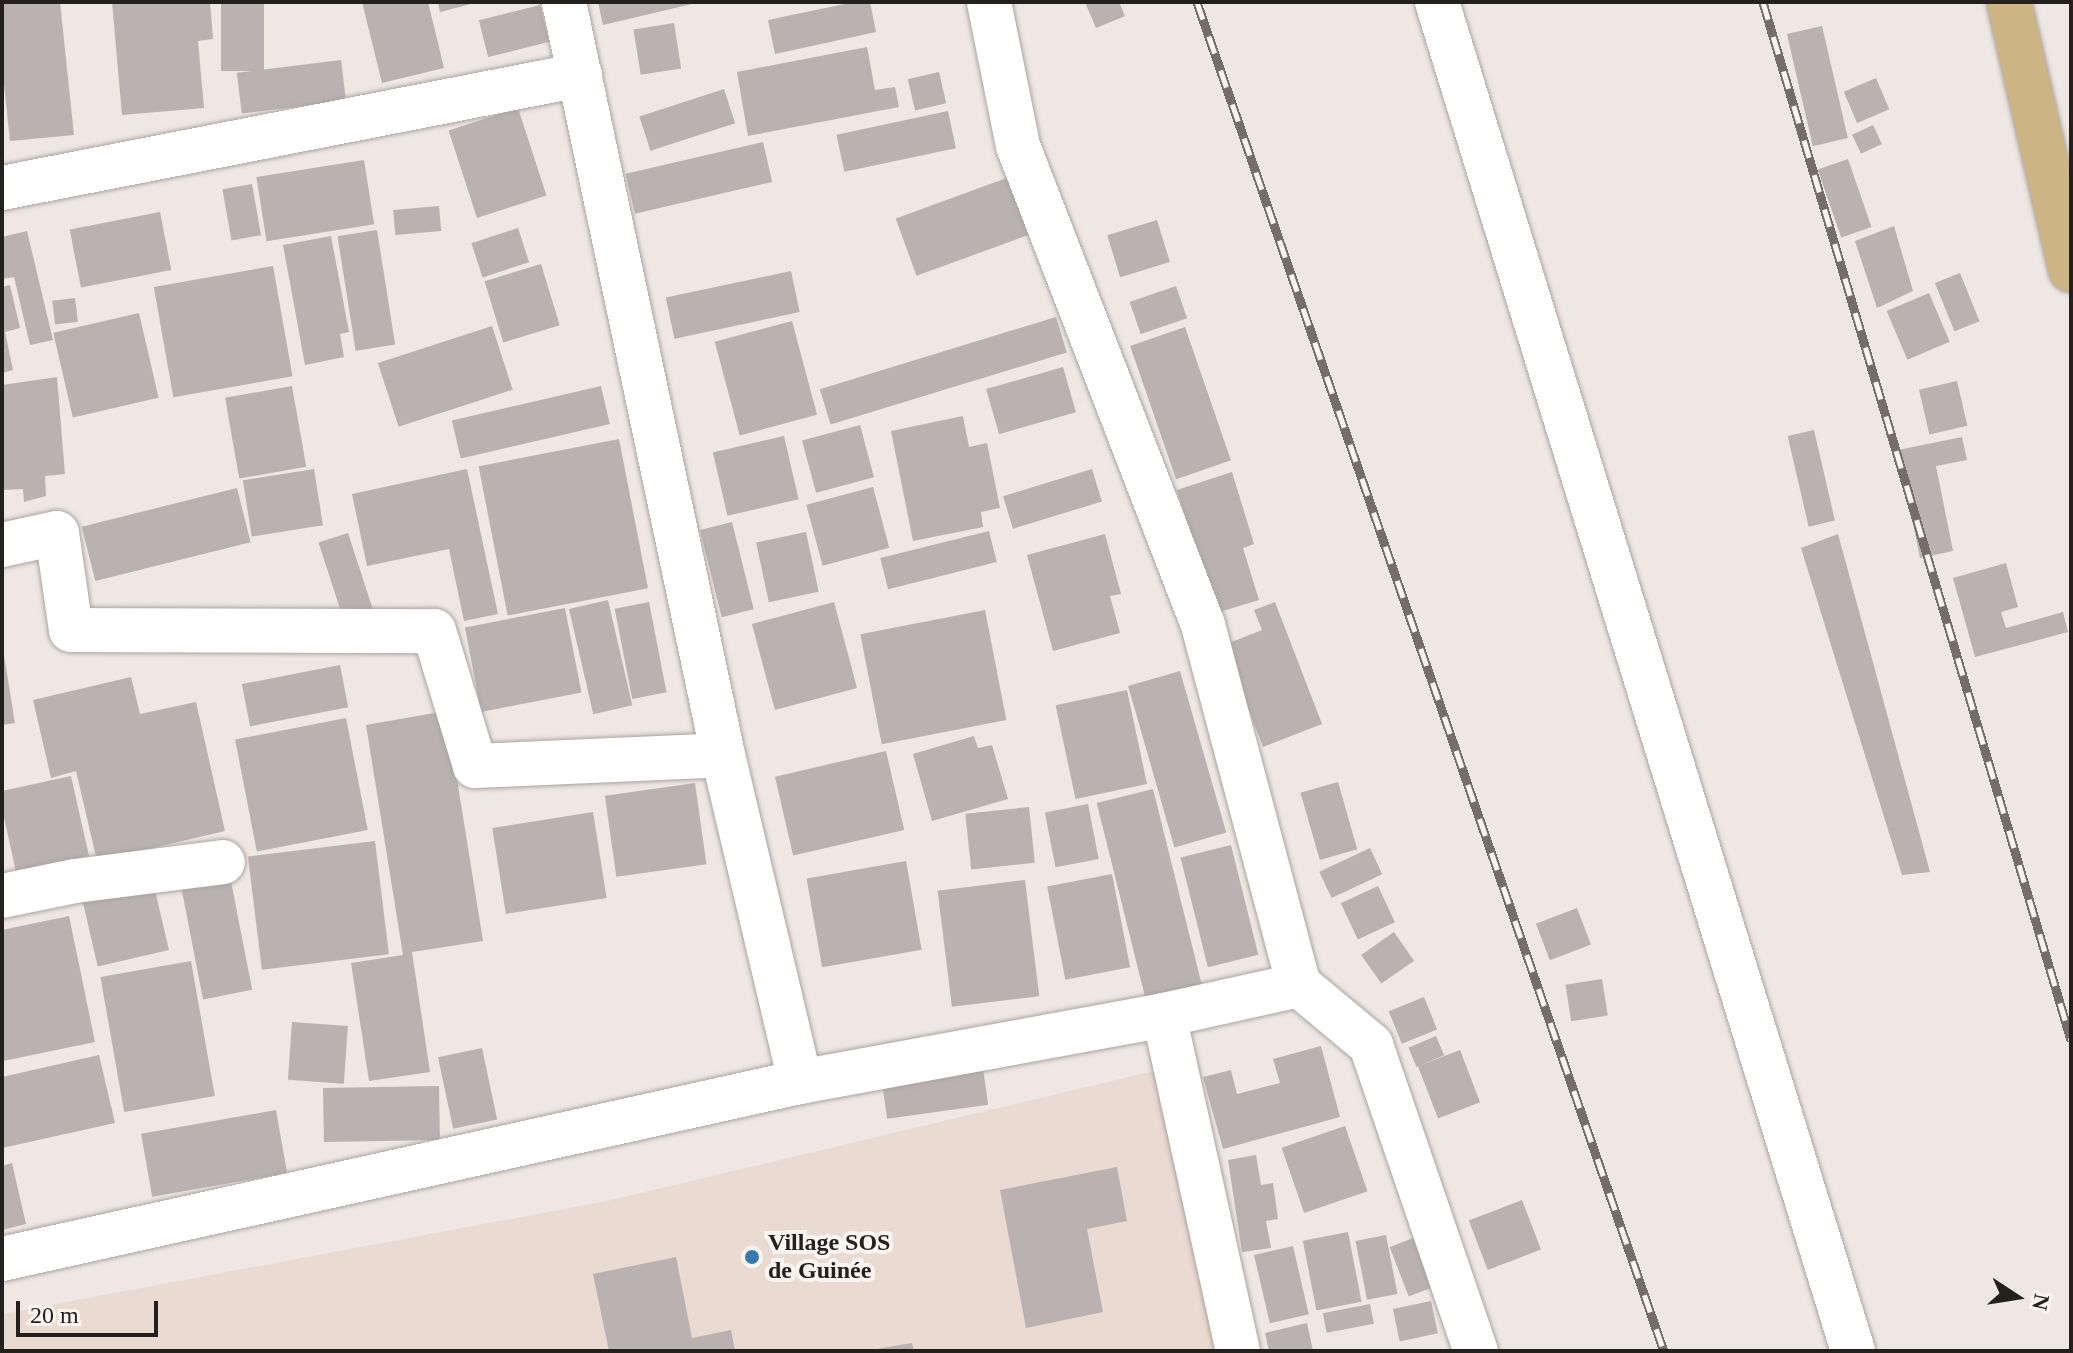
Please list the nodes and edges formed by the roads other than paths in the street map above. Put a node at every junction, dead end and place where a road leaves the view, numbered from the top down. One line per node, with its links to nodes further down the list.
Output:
1 (564, 2): 5 (street)
2 (989, 2): 12 (street)
3 (1437, 2): 18 (street)
4 (2009, 2): 7 (main road)
5 (580, 75): 6 (street); 9 (street)
6 (2, 188)
7 (2071, 270)
8 (2, 545): 9 (street)
9 (723, 755): 14 (street)
10 (223, 862): 11 (street)
11 (2, 896)
12 (1299, 985): 13 (street); 17 (street)
13 (1164, 1015): 14 (street); 16 (street)
14 (800, 1082): 15 (street)
15 (2, 1259)
16 (1238, 1351)
17 (1476, 1351)
18 (1853, 1351)

